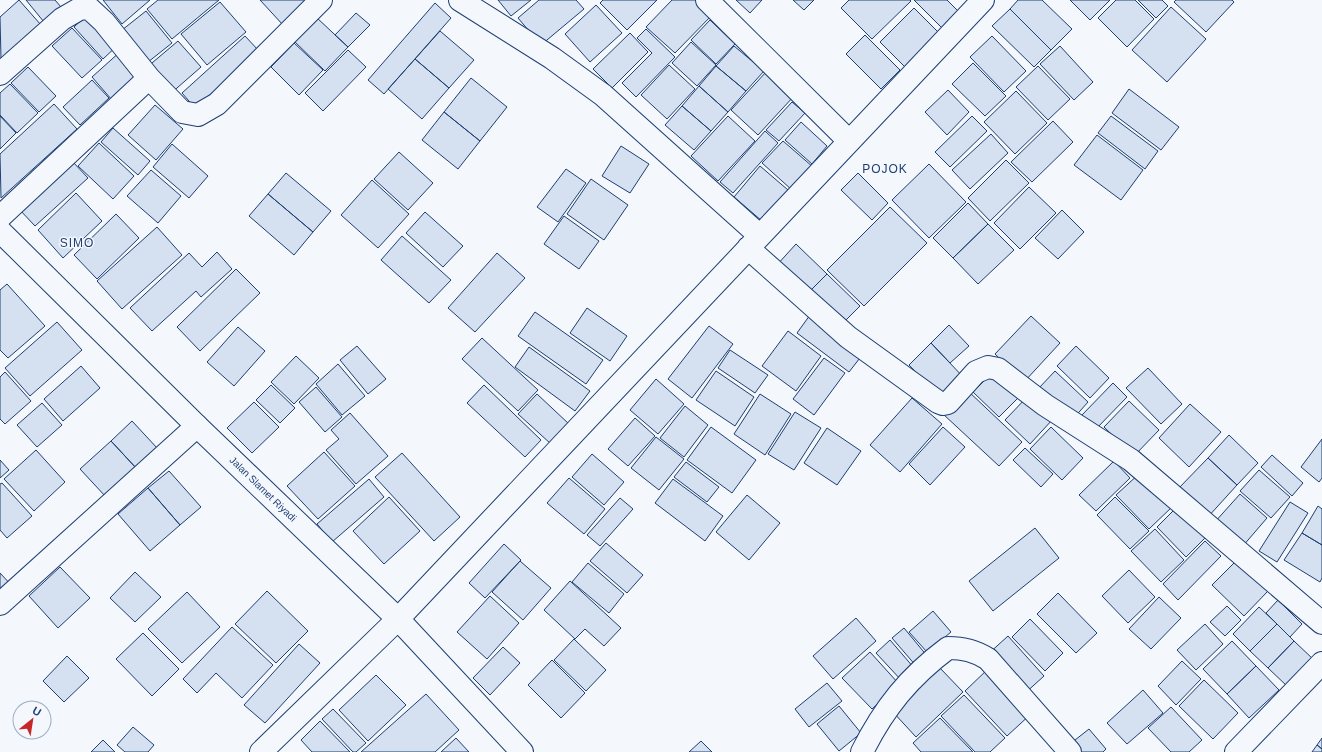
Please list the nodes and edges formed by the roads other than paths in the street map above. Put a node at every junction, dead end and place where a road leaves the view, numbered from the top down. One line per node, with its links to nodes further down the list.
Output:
1 (321, 0): 6 (street)
2 (460, 0): 10 (street)
3 (707, 0): 7 (street)
4 (980, 1): 7 (street)
5 (0, 74): 6 (street)
6 (149, 78): 8 (street)
7 (849, 141): 10 (street)
8 (0, 217)
9 (0, 231): 11 (street, Jalan Slamet Riyadi)
10 (753, 242): 13 (street); 14 (street)
11 (197, 426): 12 (street); 13 (street, Jalan Slamet Riyadi)
12 (0, 604)
13 (398, 619): 16 (street); 17 (street, Jalan Slamet Riyadi)
14 (1322, 623)
15 (1322, 663): 20 (street)
16 (261, 752)
17 (522, 752)
18 (862, 752): 19 (street)
19 (1070, 752)
20 (1236, 752)

